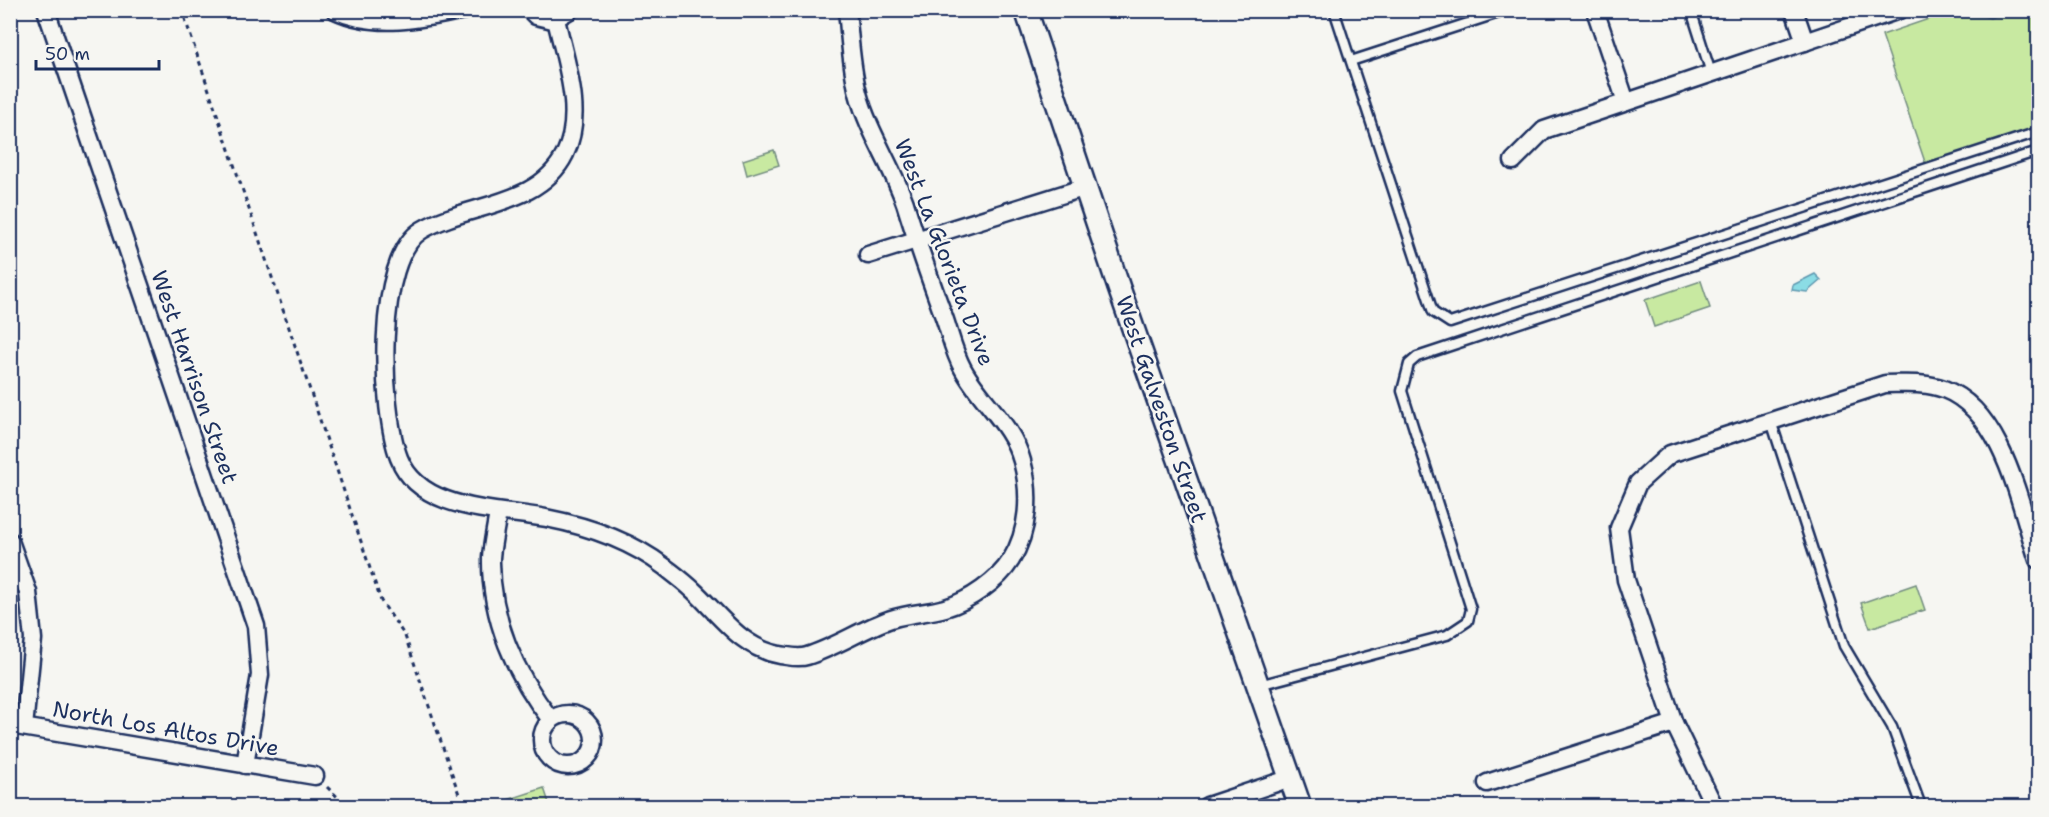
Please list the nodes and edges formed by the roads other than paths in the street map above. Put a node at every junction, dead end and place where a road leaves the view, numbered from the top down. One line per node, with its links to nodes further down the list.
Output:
1 (46, 10): 32 (street, West Harrison Street)
2 (335, 10): 3 (street)
3 (464, 10)
4 (530, 10): 13 (street, West La Glorieta Drive)
5 (847, 10): 22 (street, West La Glorieta Drive)
6 (1026, 10): 21 (street, West Galveston Street)
7 (1334, 10): 15 (lane)
8 (1508, 10): 15 (lane)
9 (1595, 10): 17 (street)
10 (1691, 10): 16 (lane)
11 (1794, 10): 14 (street)
12 (1895, 11): 14 (street)
13 (563, 15): 25 (street, West La Glorieta Drive)
14 (1805, 42): 16 (street)
15 (1351, 61): 18 (lane)
16 (1711, 73): 17 (street)
17 (1626, 102): 20 (street)
18 (2038, 132)
19 (2038, 151): 28 (lane)
20 (1513, 161)
21 (1086, 187): 22 (street); 28 (street, West Galveston Street)
22 (916, 241): 23 (street); 25 (street, West La Glorieta Drive)
23 (868, 255)
24 (1771, 421): 27 (street); 30 (street); 39 (lane)
25 (498, 512): 29 (street)
26 (10, 541): 31 (street)
27 (2038, 560)
28 (1258, 685): 34 (street, West Galveston Street)
29 (551, 720)
30 (1674, 723): 35 (street); 38 (street)
31 (17, 726): 32 (street, North Los Altos Drive)
32 (245, 765): 33 (street, North Los Altos Drive)
33 (315, 776)
34 (1291, 778): 36 (street); 37 (street, West Galveston Street)
35 (1487, 783)
36 (1207, 807)
37 (1300, 807)
38 (1714, 807)
39 (1921, 807)

